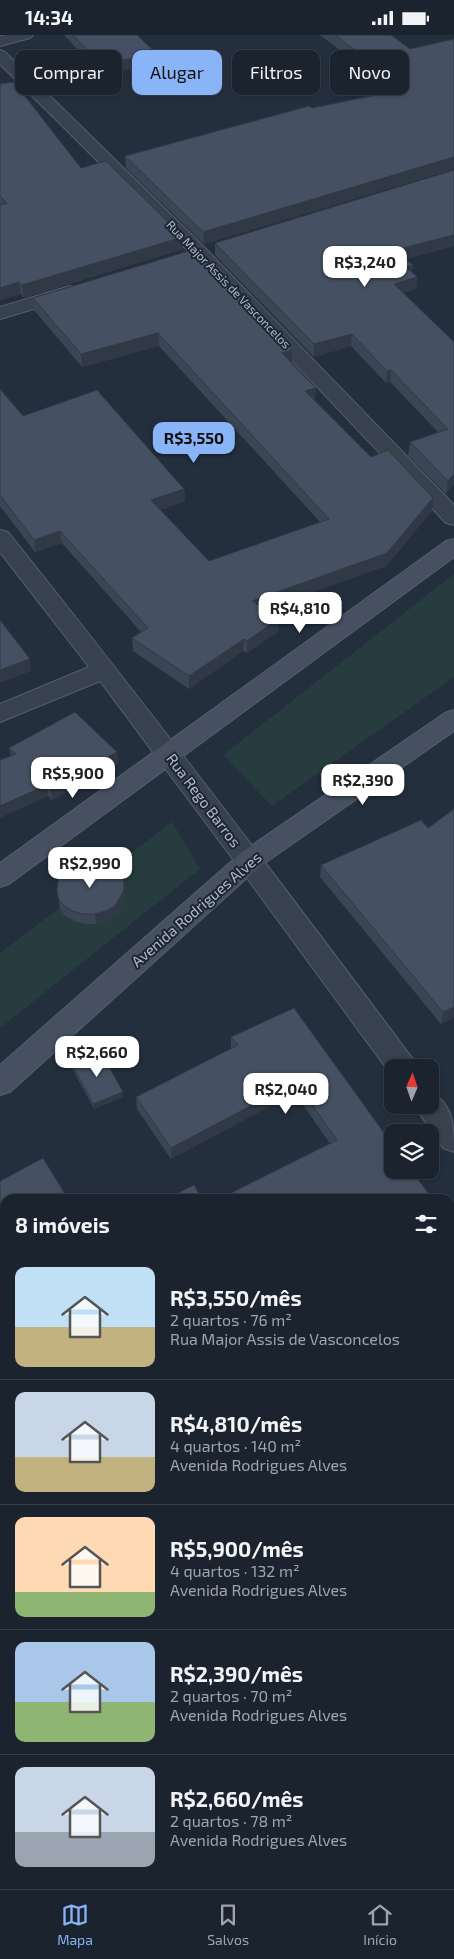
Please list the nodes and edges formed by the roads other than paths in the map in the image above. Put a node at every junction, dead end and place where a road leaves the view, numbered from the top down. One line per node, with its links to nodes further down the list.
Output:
1 (25, 35): 2 (street)
2 (0, 41)
3 (0, 55): 5 (street, Rua Major Assis de Vasconcelos)
4 (218, 247): 5 (street)
5 (199, 252): 6 (street); 9 (street, Rua Major Assis de Vasconcelos)
6 (180, 258)
7 (85, 287): 8 (street)
8 (0, 313)
9 (454, 518)
10 (0, 537): 12 (street, Rua Rego Barros)
11 (454, 546): 15 (street)
12 (105, 670): 13 (street); 15 (street, Rua Rego Barros)
13 (0, 713)
14 (454, 719): 16 (street, Avenida Rodrigues Alves)
15 (169, 755): 16 (street, Rua Rego Barros); 17 (street)
16 (250, 860): 18 (street, Rua Rego Barros); 19 (street, Avenida Rodrigues Alves)
17 (0, 877)
18 (396, 1059)
19 (0, 1083)
20 (436, 1114): 21 (street)
21 (454, 1139)

